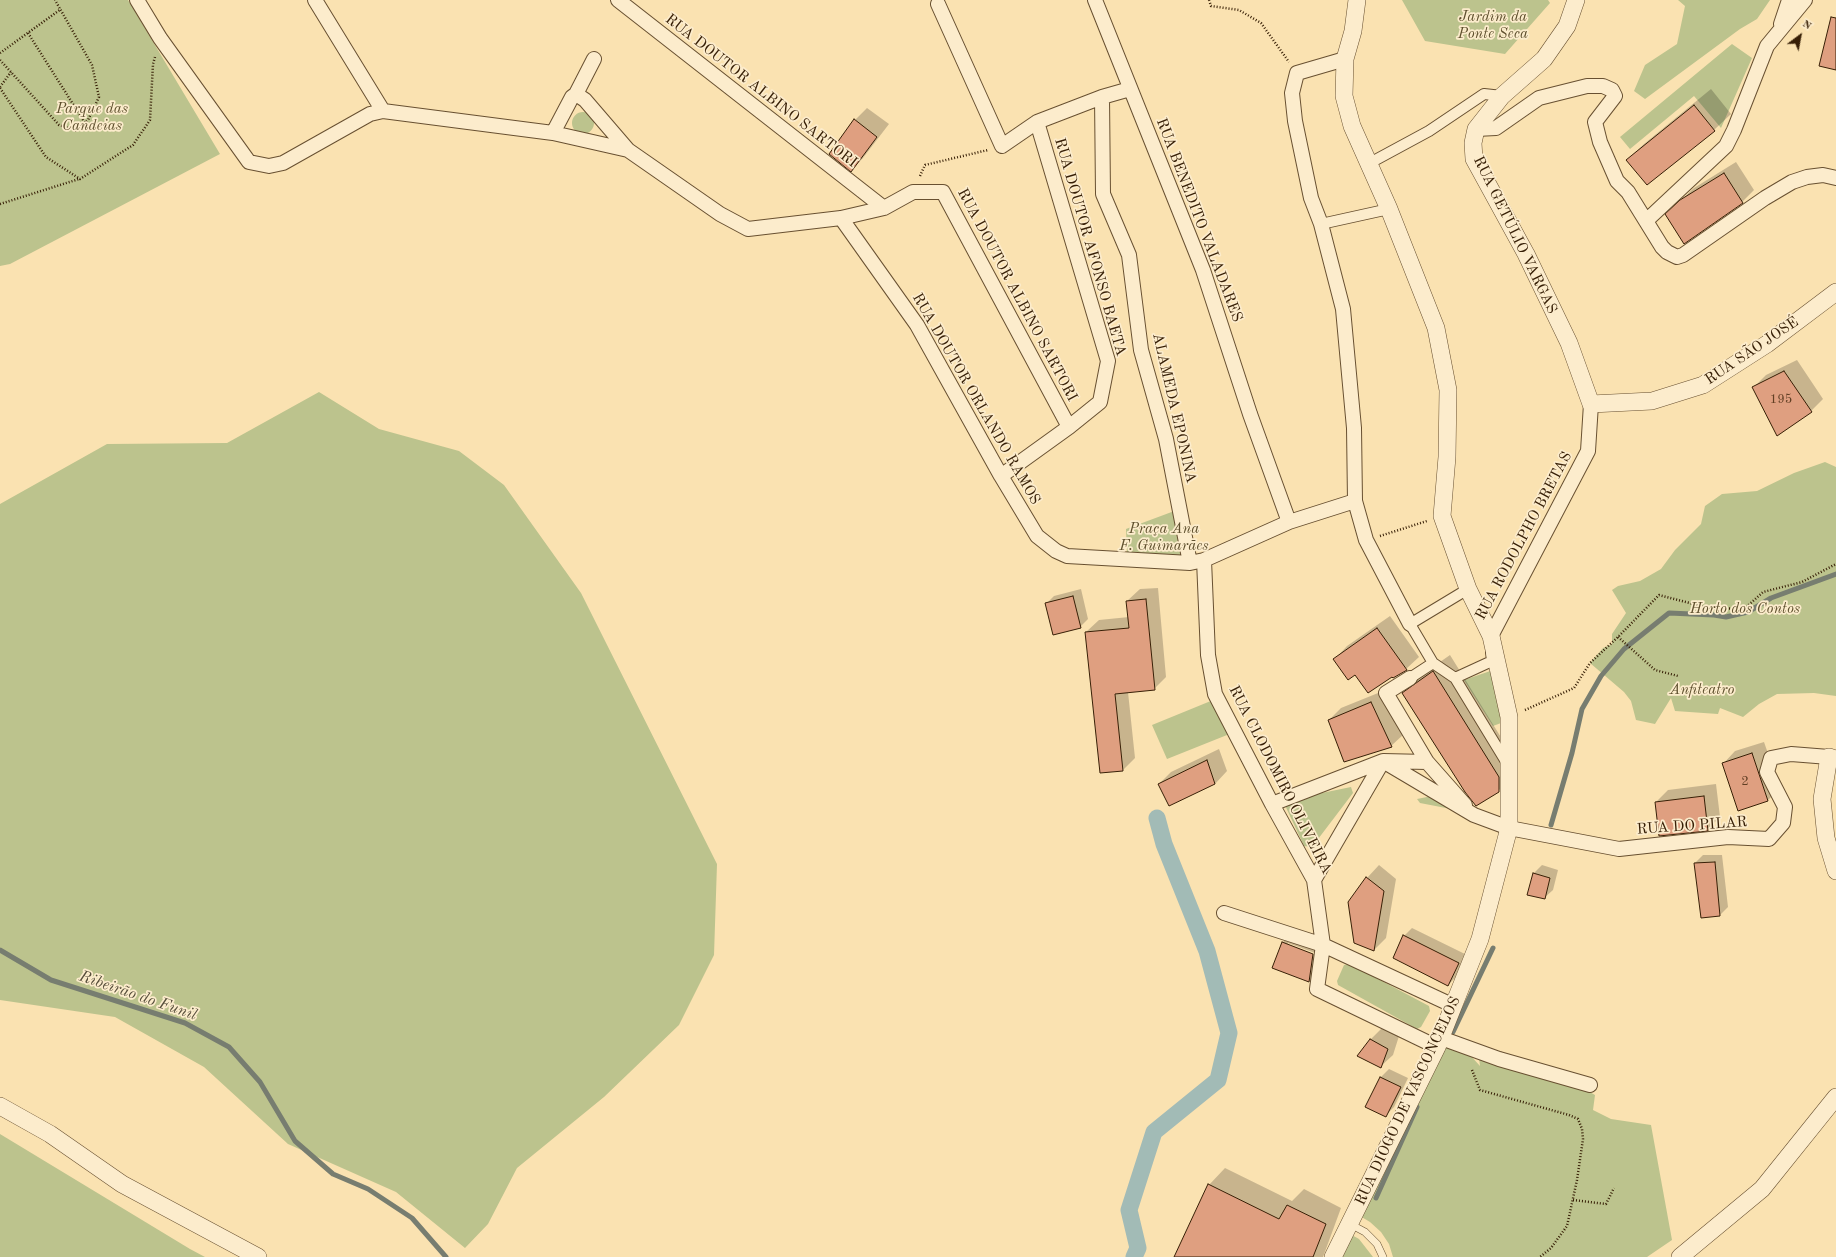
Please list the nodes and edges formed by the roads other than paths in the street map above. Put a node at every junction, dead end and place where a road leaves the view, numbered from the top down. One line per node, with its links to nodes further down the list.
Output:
1 (137, 0): 17 (street)
2 (315, 0): 17 (street)
3 (618, 0): 24 (street, RUA DOUTOR ALBINO SARTORI)
4 (1095, 0): 13 (street, RUA BENEDITO VALADARES)
5 (1357, 0): 12 (street)
6 (1576, 0): 15 (street)
7 (1789, 0): 10 (street)
8 (1805, 0): 10 (street)
9 (938, 4): 18 (street)
10 (1779, 31): 27 (street)
11 (594, 59): 14 (street)
12 (1345, 59): 22 (street); 28 (street)
13 (1130, 89): 16 (street); 34 (street, RUA BENEDITO VALADARES)
14 (576, 94): 20 (street); 21 (street)
15 (1502, 96): 19 (street); 22 (street)
16 (1102, 97): 18 (street); 36 (street, ALAMEDA EPONINA)
17 (383, 111): 20 (street)
18 (1037, 122): 31 (street, RUA DOUTOR AFONSO BAETA)
19 (1476, 129): 27 (street); 30 (street, RUA GETÚLIO VARGAS)
20 (553, 133): 21 (street)
21 (628, 150): 26 (street)
22 (1368, 164): 25 (street)
23 (1836, 178): 27 (street)
24 (884, 208): 26 (street, RUA DOUTOR ALBINO SARTORI); 31 (street, RUA DOUTOR ALBINO SARTORI)
25 (1389, 209): 28 (street); 37 (street, RUA DIOGO DE VASCONCELOS)
26 (841, 218): 32 (street, RUA DOUTOR ORLANDO RAMOS)
27 (1646, 220)
28 (1321, 224): 33 (street)
29 (1836, 292): 30 (street, RUA SÃO JOSÉ)
30 (1591, 404): 39 (street, RUA RODOLPHO BRETAS)
31 (1069, 427): 32 (street, RUA DOUTOR AFONSO BAETA)
32 (1001, 476): 36 (street, RUA DOUTOR ORLANDO RAMOS)
33 (1355, 501): 34 (street, RUA DOUTOR ORLANDO RAMOS); 38 (street)
34 (1289, 522): 35 (street, RUA DOUTOR ORLANDO RAMOS)
35 (1204, 560): 36 (street, RUA DOUTOR ORLANDO RAMOS); 47 (street, RUA CLODOMIRO OLIVEIRA)
36 (1190, 563)
37 (1468, 589): 38 (street); 39 (street, RUA DIOGO DE VASCONCELOS)
38 (1410, 624): 40 (street)
39 (1491, 636): 42 (street); 46 (street, RUA DIOGO DE VASCONCELOS)
40 (1434, 663): 41 (street); 42 (street)
41 (1410, 678): 45 (street)
42 (1455, 678): 46 (street)
43 (1833, 758): 49 (street, RUA DO PILAR); 50 (street)
44 (1383, 761): 45 (street); 47 (street); 48 (street); 51 (street)
45 (1427, 762): 48 (street)
46 (1508, 778): 49 (street, RUA DIOGO DE VASCONCELOS)
47 (1272, 804): 51 (street, RUA CLODOMIRO OLIVEIRA)
48 (1474, 815): 49 (street)
49 (1509, 828): 54 (street, RUA DIOGO DE VASCONCELOS)
50 (1836, 871)
51 (1314, 880): 53 (street, RUA CLODOMIRO OLIVEIRA)
52 (1224, 913): 53 (street)
53 (1323, 945): 54 (street); 55 (street, RUA CLODOMIRO OLIVEIRA)
54 (1454, 1006): 55 (street, RUA DIOGO DE VASCONCELOS)
55 (1439, 1042): 56 (street); 59 (street, RUA DIOGO DE VASCONCELOS)
56 (1590, 1085)
57 (1836, 1097): 63 (street)
58 (0, 1106): 60 (street)
59 (1350, 1224): 61 (street, RUA DIOGO DE VASCONCELOS); 62 (lane)
60 (258, 1257)
61 (1333, 1257)
62 (1383, 1257)
63 (1680, 1257)

